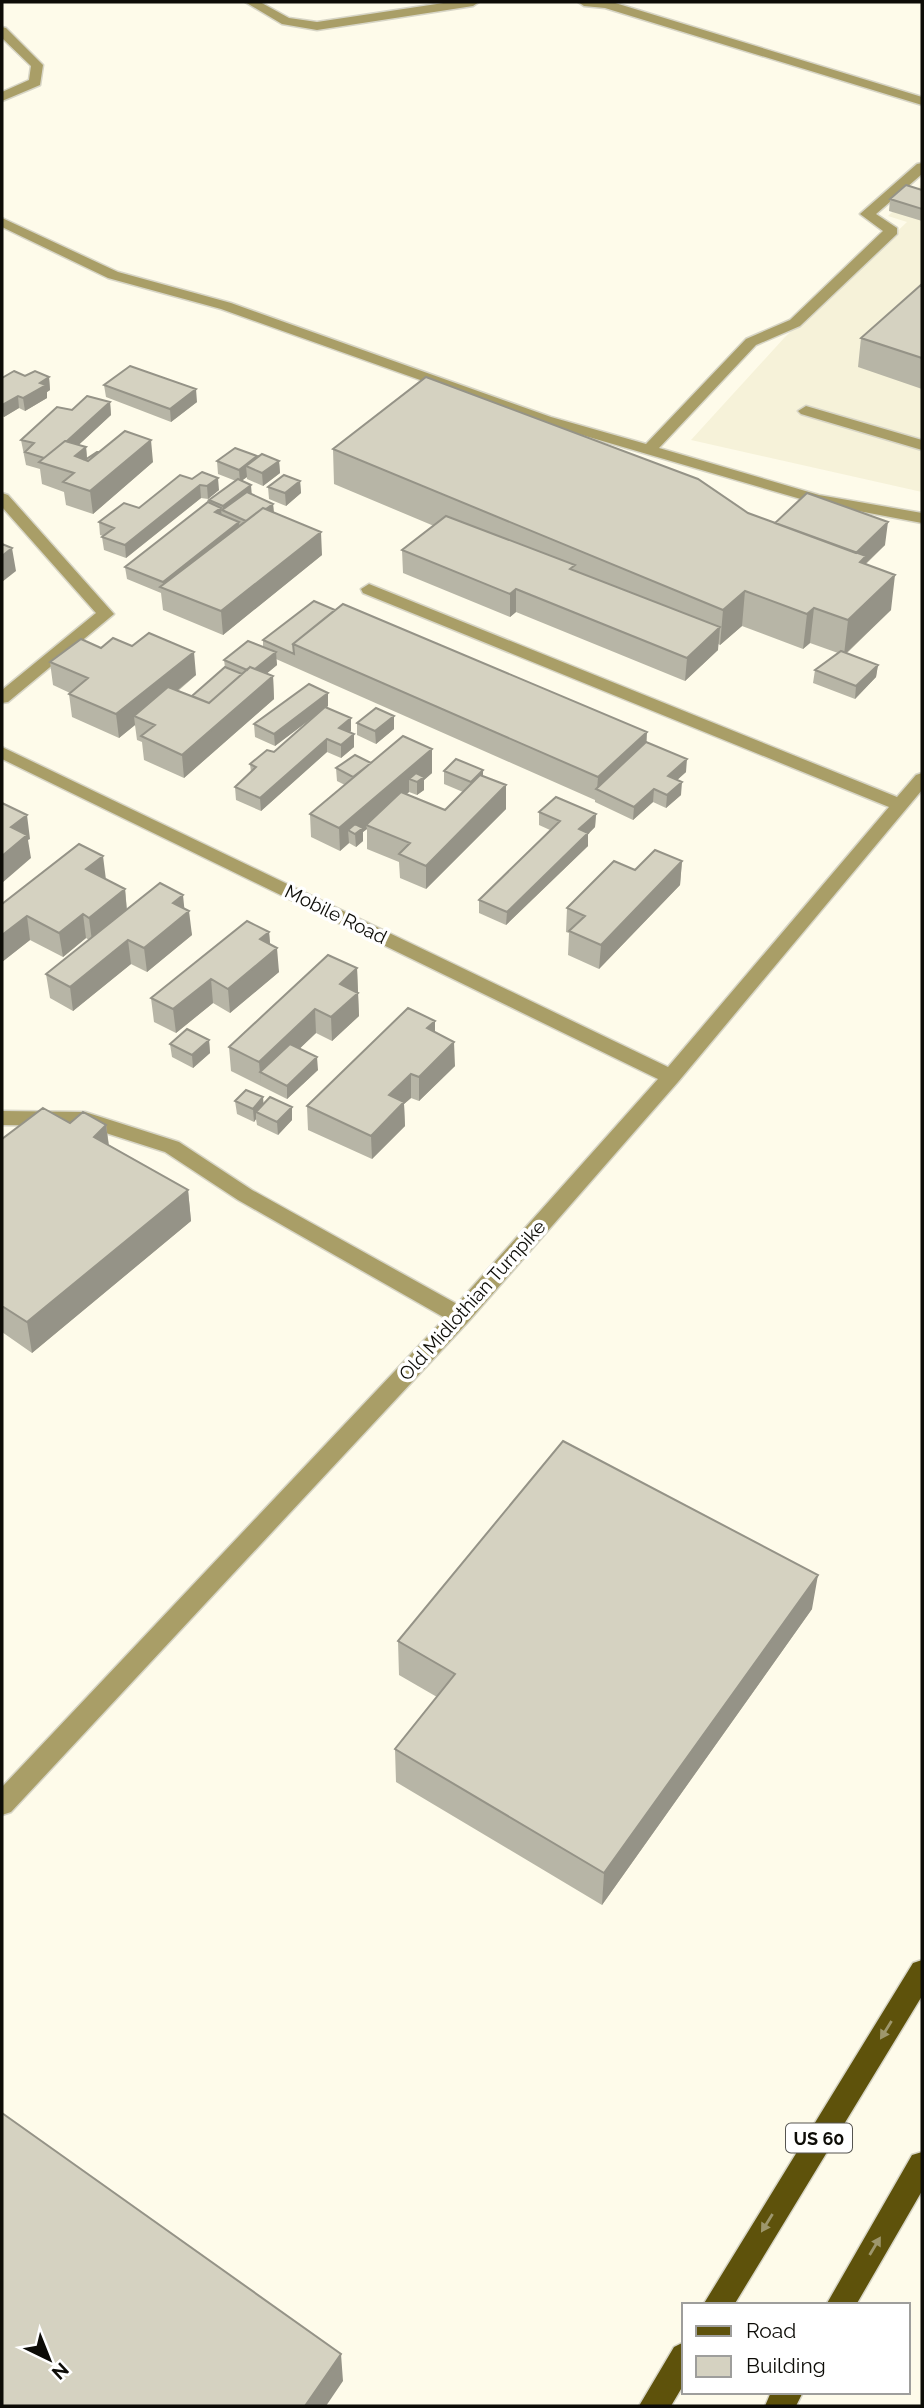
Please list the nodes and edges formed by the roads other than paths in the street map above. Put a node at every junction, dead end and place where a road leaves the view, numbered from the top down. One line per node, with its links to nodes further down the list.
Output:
1 (251, 2): 2 (street)
2 (473, 2)
3 (584, 2): 6 (street)
4 (2, 31): 5 (street)
5 (2, 97)
6 (922, 101)
7 (922, 167): 11 (street)
8 (2, 222): 11 (street)
9 (806, 411): 10 (street)
10 (922, 445)
11 (648, 451): 13 (street)
12 (2, 498): 15 (street)
13 (922, 517)
14 (369, 589): 18 (street)
15 (2, 698)
16 (2, 752): 19 (street, Mobile Road)
17 (922, 779): 18 (street, Old Midlothian Turnpike)
18 (899, 804): 19 (street, Old Midlothian Turnpike)
19 (671, 1077): 21 (street, Old Midlothian Turnpike)
20 (2, 1118): 21 (street)
21 (460, 1316): 22 (street, Old Midlothian Turnpike)
22 (2, 1804)
23 (922, 1972): 25 (main road, US 60, one-way to 25)
24 (922, 2165): 26 (main road, one-way to 24)
25 (718, 2303)
26 (841, 2303)
27 (682, 2360): 28 (main road)
28 (654, 2406)

